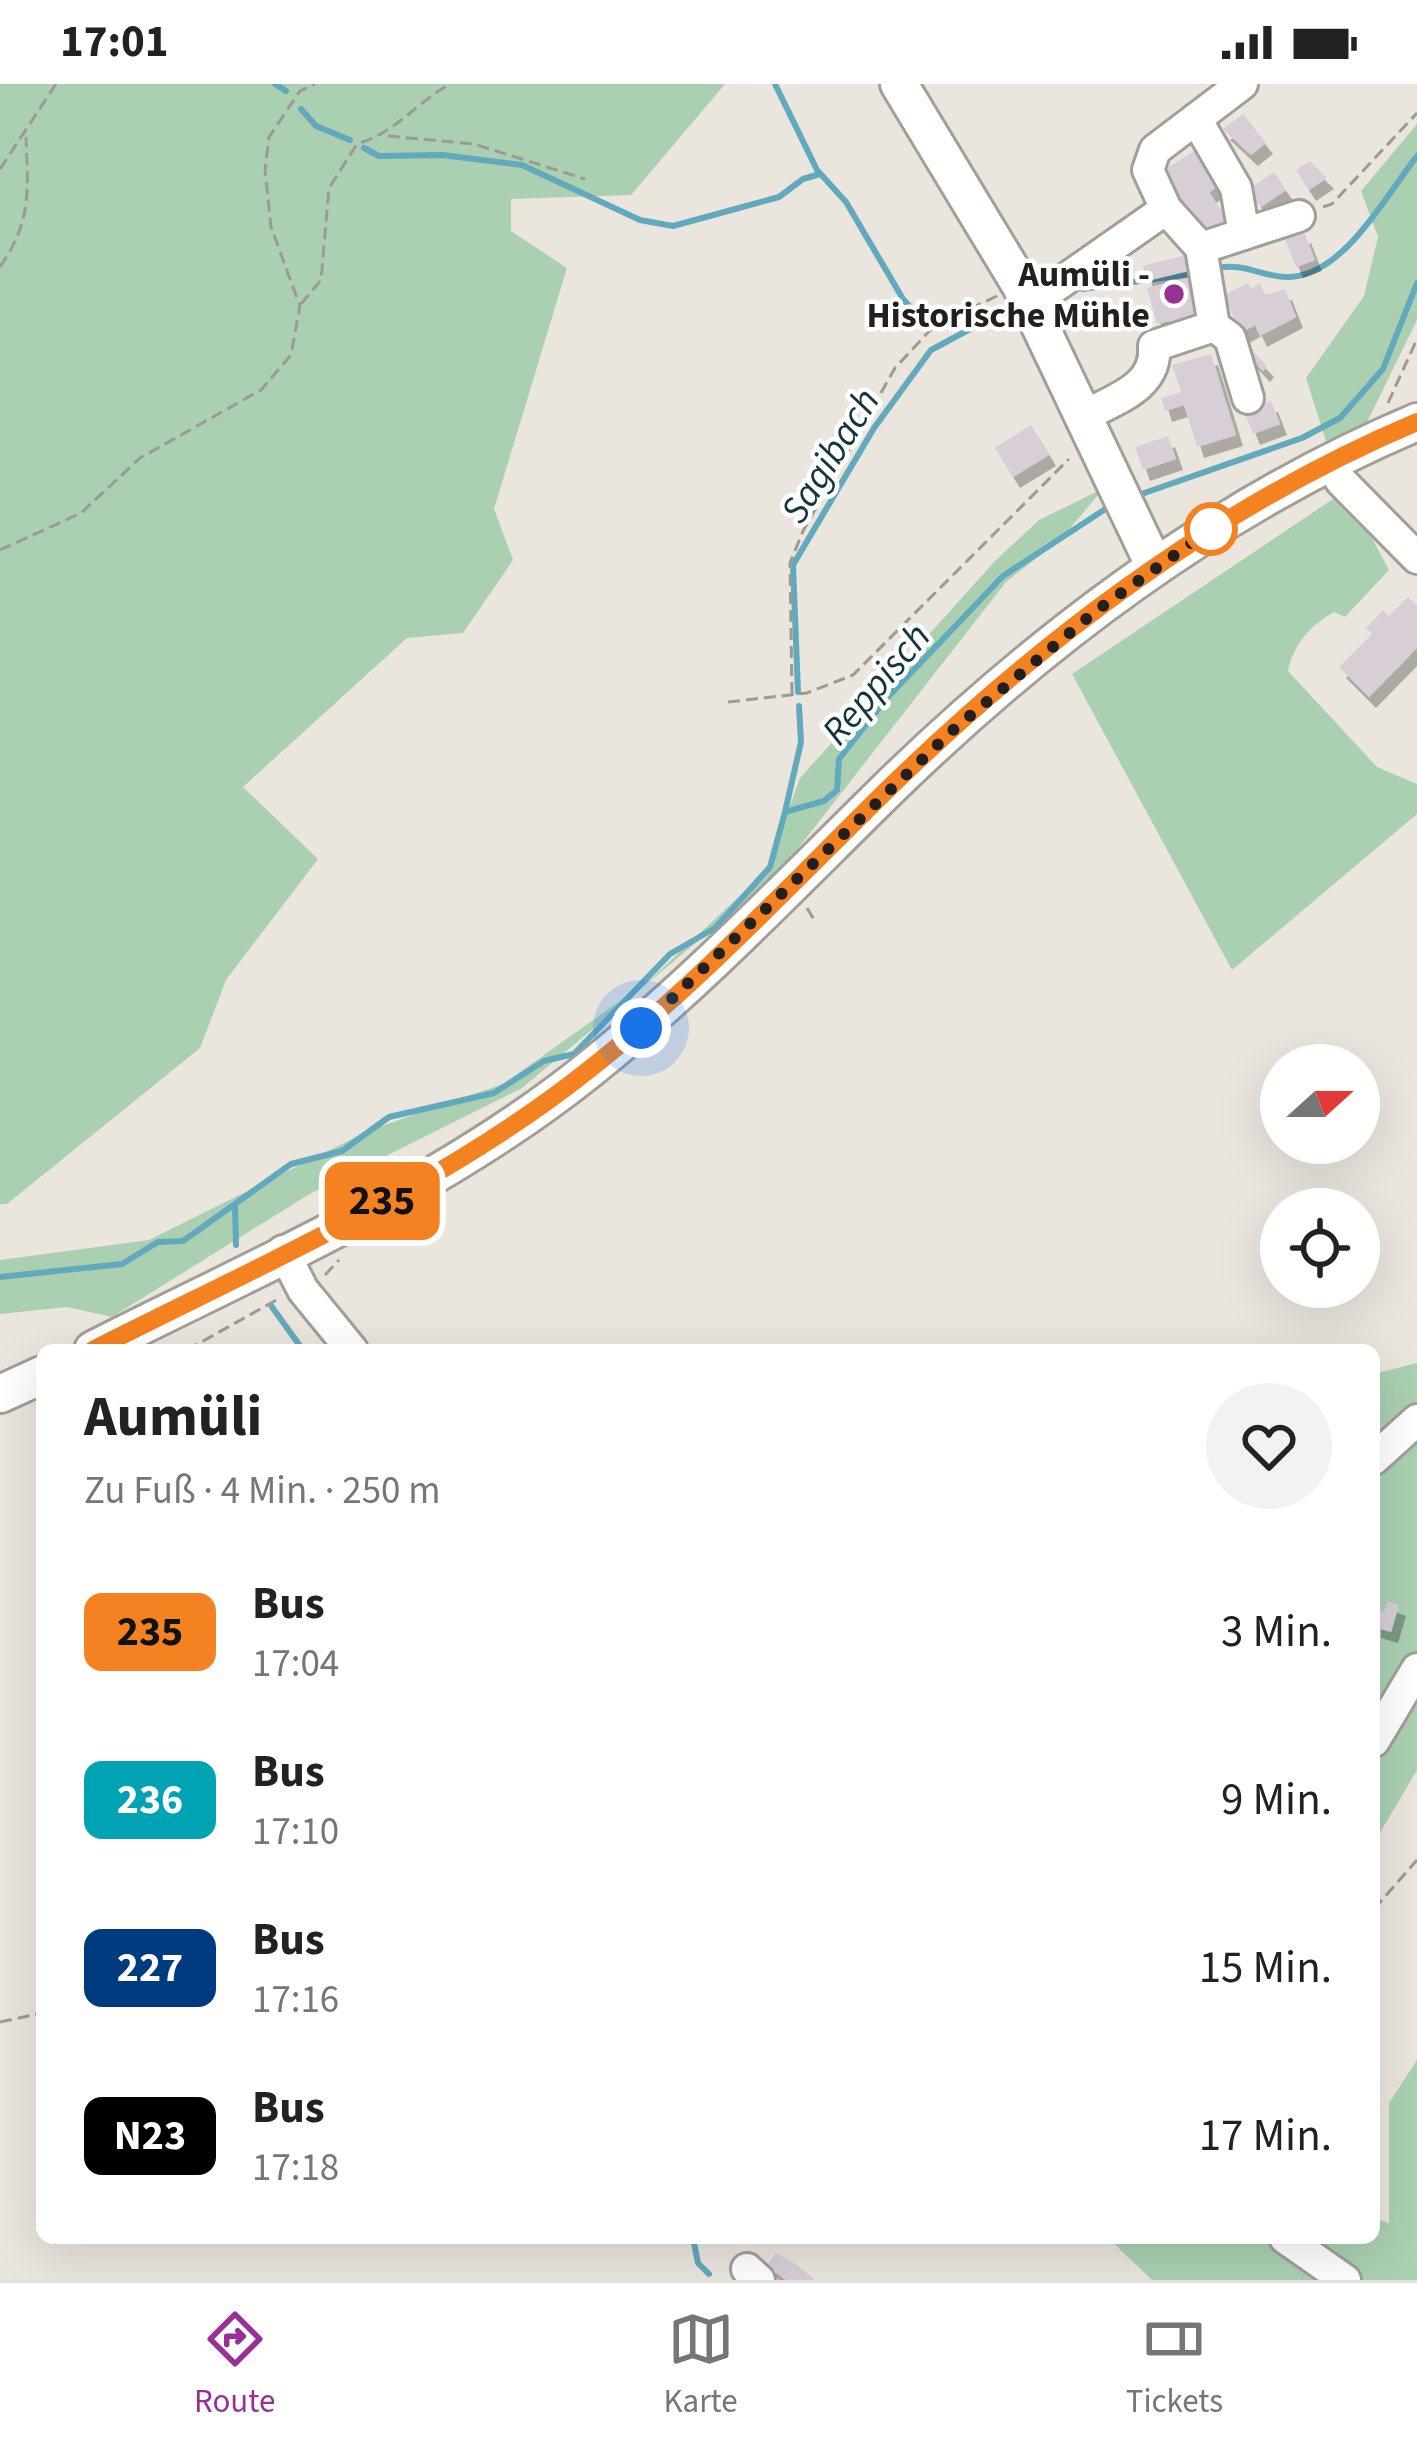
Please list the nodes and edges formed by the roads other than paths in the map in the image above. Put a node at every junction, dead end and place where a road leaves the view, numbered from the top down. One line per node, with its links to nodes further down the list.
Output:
1 (899, 84): 8 (main road)
2 (1242, 84): 3 (street)
3 (1196, 119): 4 (street); 6 (street)
4 (1166, 209): 7 (street); 8 (street)
5 (1299, 216): 6 (street)
6 (1244, 234): 7 (street)
7 (1201, 248): 9 (street)
8 (1025, 295): 12 (main road)
9 (1214, 326): 10 (street); 12 (street)
10 (1247, 398)
11 (1417, 422): 13 (main road)
12 (1088, 427): 15 (main road)
13 (1330, 463): 14 (street); 15 (main road)
14 (1417, 558)
15 (1155, 567): 16 (main road)
16 (283, 1251): 17 (main road); 18 (street)
17 (105, 1344)
18 (347, 1344)
19 (36, 1378): 20 (main road)
20 (0, 1394)
21 (1417, 1420): 22 (street)
22 (1380, 1454)
23 (1417, 1669): 24 (street)
24 (1380, 1731)
25 (1294, 2244): 26 (street)
26 (1345, 2280)

